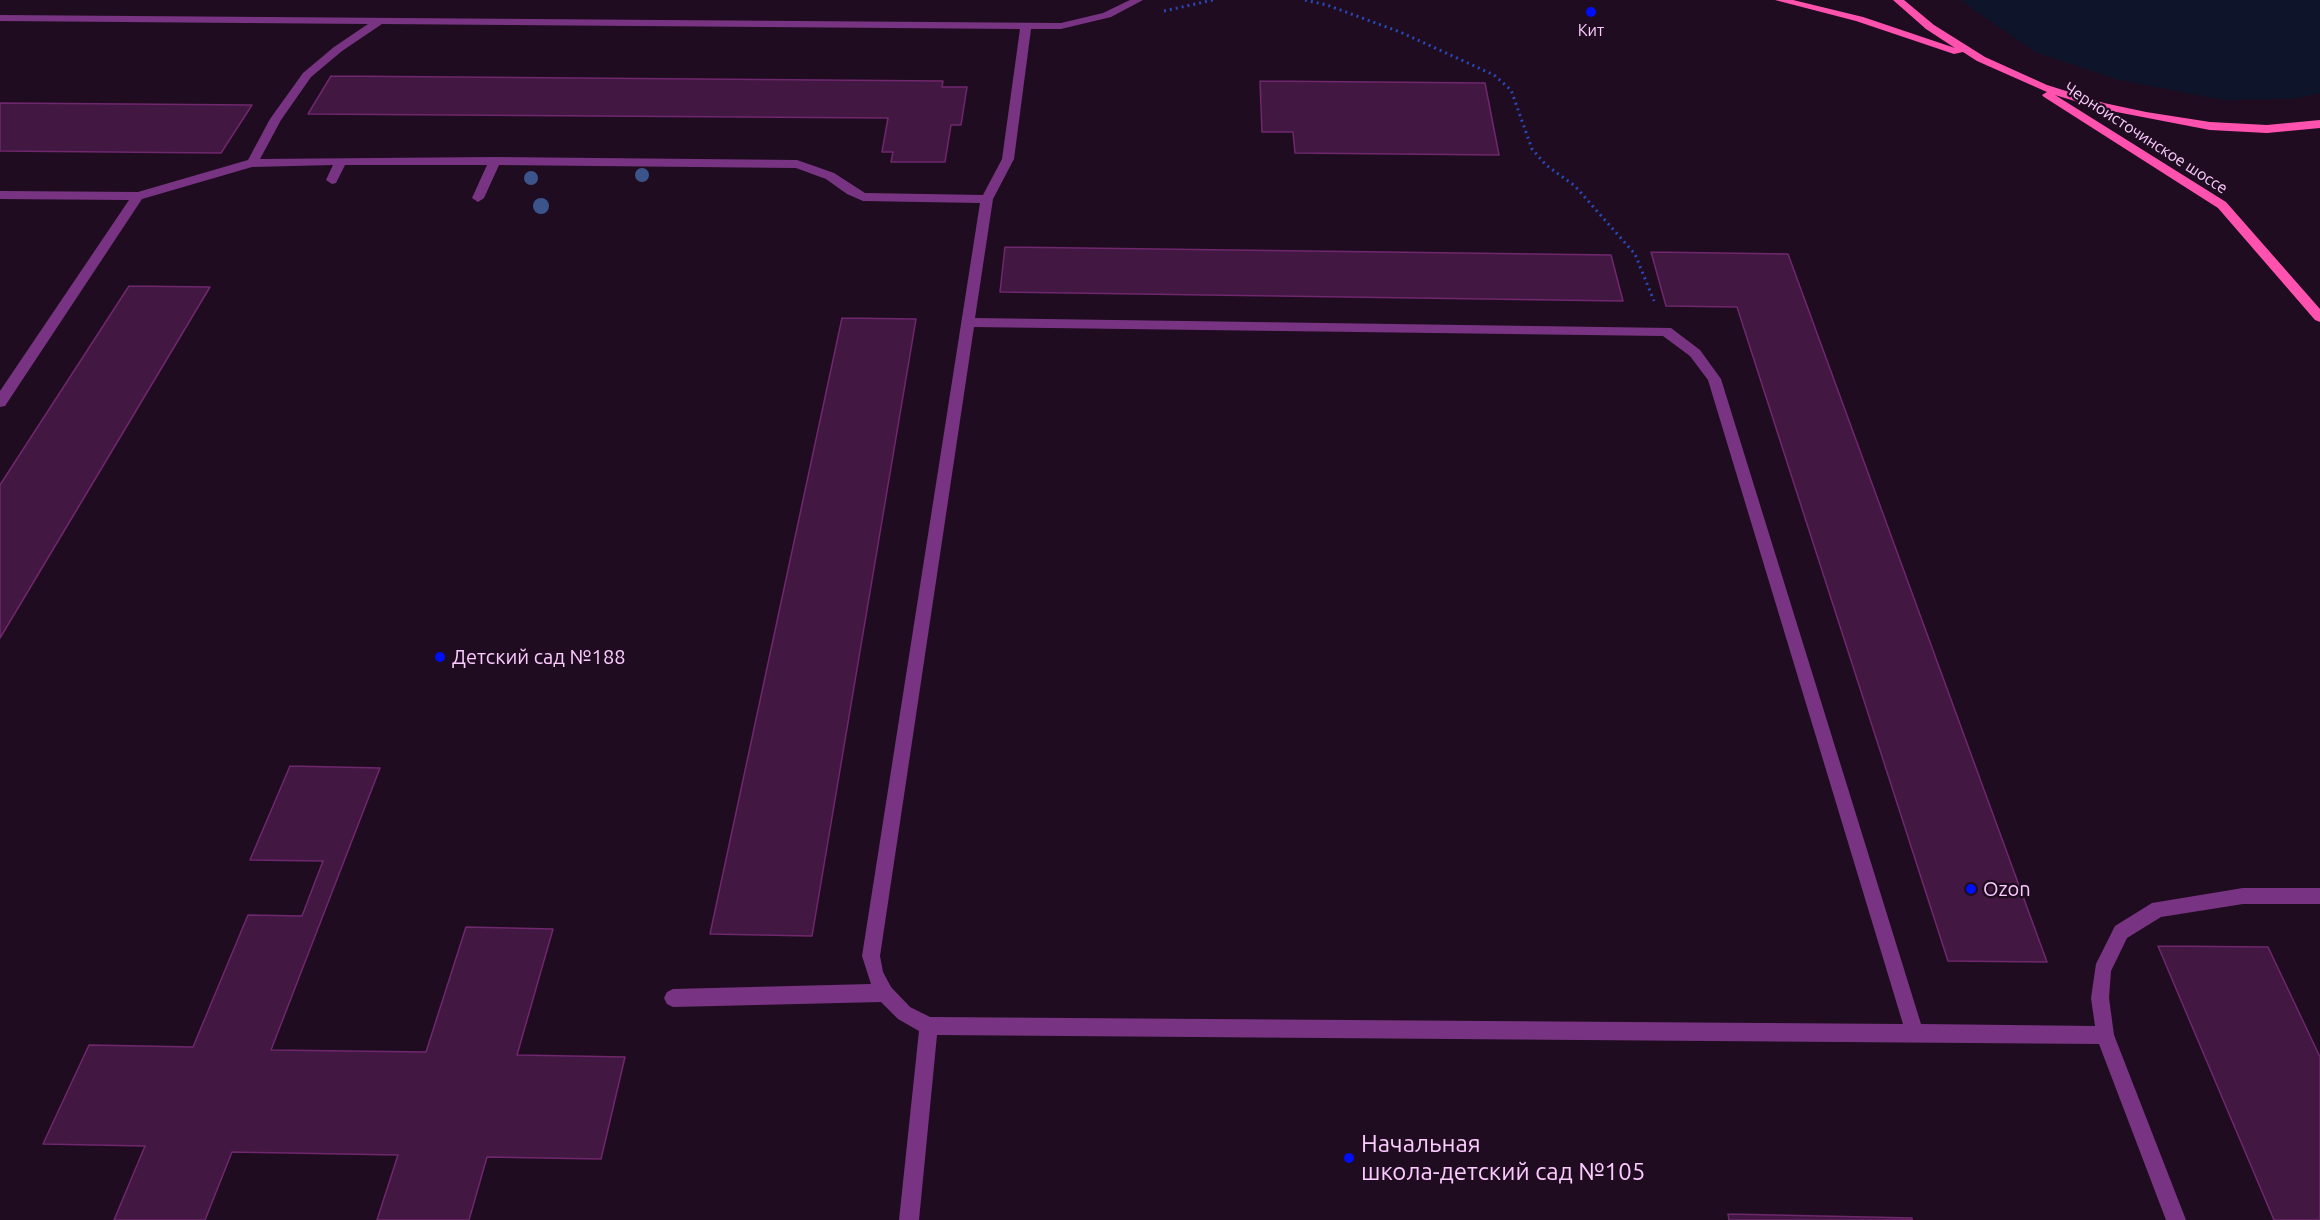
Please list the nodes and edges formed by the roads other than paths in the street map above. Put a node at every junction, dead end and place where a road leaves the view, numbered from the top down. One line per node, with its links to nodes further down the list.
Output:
1 (1138, 0): 6 (street)
2 (1780, 0): 7 (main road)
3 (1898, 0): 7 (main road, Черноисточинское шоссе)
4 (0, 18): 5 (street)
5 (381, 20): 6 (street); 12 (street)
6 (1026, 26): 17 (street)
7 (1981, 59): 8 (main road, Черноисточинское шоссе)
8 (2017, 76): 9 (main road, Черноисточинское шоссе); 18 (main road, Черноисточинское шоссе)
9 (2320, 124)
10 (341, 161): 11 (street); 12 (street); 13 (street)
11 (495, 161): 16 (street); 17 (street)
12 (252, 163): 15 (street)
13 (332, 180)
14 (0, 195): 15 (street)
15 (138, 196): 20 (street)
16 (478, 198)
17 (987, 198): 19 (street)
18 (2320, 317)
19 (967, 322): 22 (street); 25 (street)
20 (0, 402)
21 (2320, 896): 26 (street)
22 (885, 993): 23 (street); 24 (street)
23 (673, 998)
24 (929, 1026): 25 (street); 27 (street)
25 (1915, 1034): 26 (street)
26 (2105, 1035): 28 (street)
27 (909, 1220)
28 (2176, 1220)

